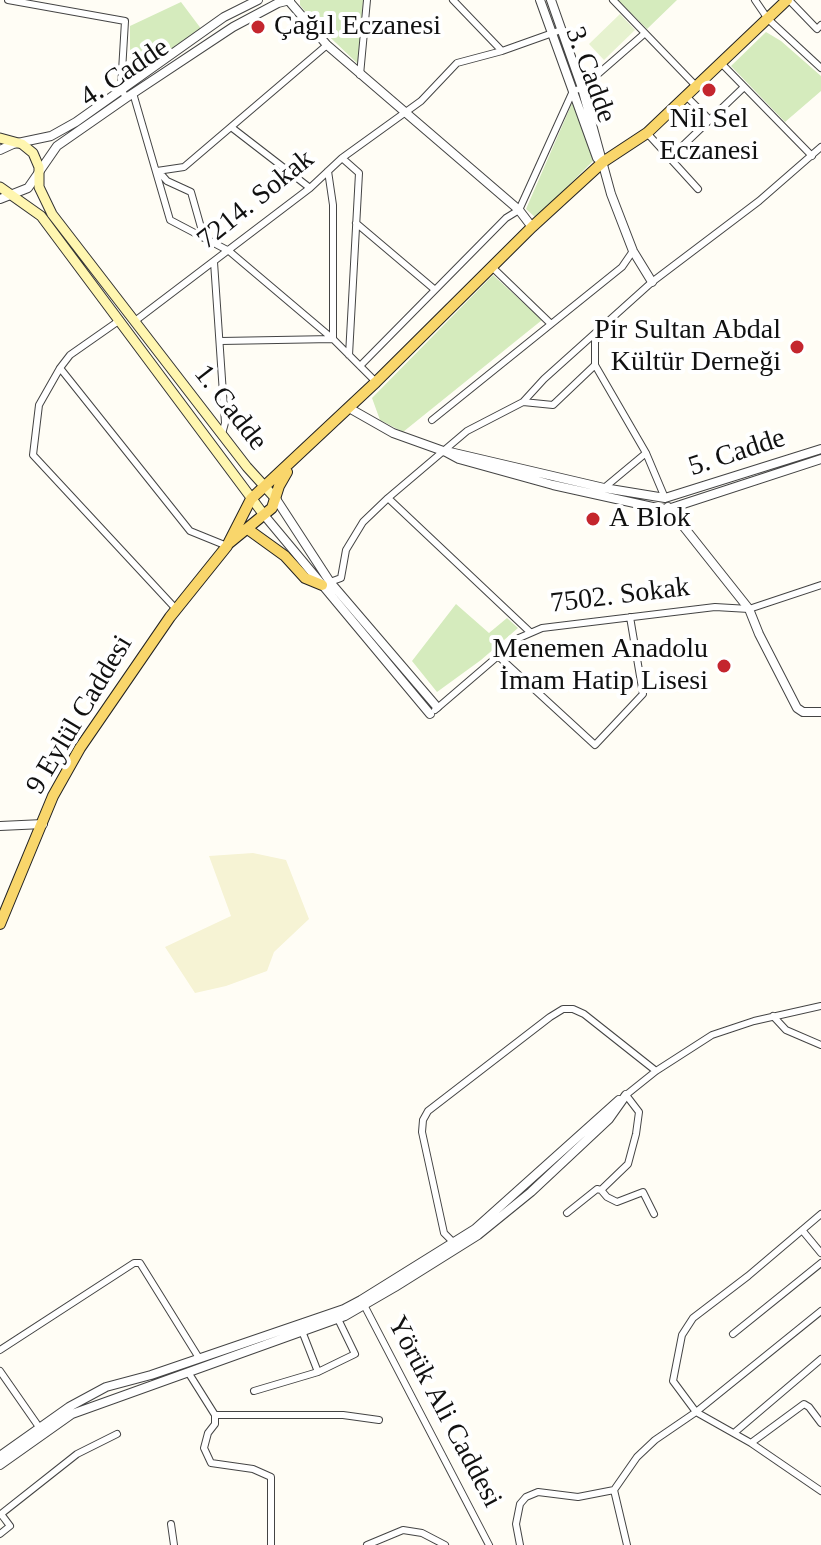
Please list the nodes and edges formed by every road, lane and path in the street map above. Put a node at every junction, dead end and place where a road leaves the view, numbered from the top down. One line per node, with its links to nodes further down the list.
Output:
1 (8, 0): 22 (street)
2 (258, 0): 22 (street, 4. Cadde)
3 (288, 0): 15 (street); 24 (street, 4. Cadde)
4 (367, 0): 19 (street)
5 (453, 0): 16 (street)
6 (540, 0): 13 (street, 3. Cadde)
7 (551, 0): 13 (street, 3. Cadde)
8 (613, 0): 14 (street)
9 (755, 0): 11 (street)
10 (788, 0): 11 (main road, 9 Eylül Caddesi); 12 (street)
11 (768, 19): 17 (main road, 9 Eylül Caddesi); 18 (street)
12 (821, 25)
13 (557, 32): 16 (street, 7214. Sokak); 23 (street, 3. Cadde)
14 (644, 34): 20 (street); 23 (street)
15 (327, 45): 19 (street); 28 (street)
16 (502, 51): 26 (street, 7214. Sokak)
17 (721, 63): 20 (main road, 9 Eylül Caddesi); 21 (street)
18 (821, 68)
19 (360, 75): 26 (street)
20 (696, 86): 25 (main road, 9 Eylül Caddesi)
21 (744, 87): 27 (street); 34 (street)
22 (121, 88): 24 (street); 31 (street, 4. Cadde)
23 (577, 89): 37 (street, 3. Cadde); 46 (street)
24 (130, 95): 38 (street); 40 (street, 4. Cadde)
25 (686, 96): 27 (street); 29 (main road, 9 Eylül Caddesi)
26 (404, 113): 35 (street, 7214. Sokak); 46 (street)
27 (710, 120): 36 (street)
28 (231, 127): 38 (street); 42 (street)
29 (647, 133): 36 (street); 37 (main road, 9 Eylül Caddesi)
30 (0, 138): 31 (main road)
31 (18, 143): 33 (street, 4. Cadde); 40 (main road, 1. Cadde)
32 (821, 147): 34 (street)
33 (0, 150)
34 (812, 156): 54 (street)
35 (342, 158): 39 (street, 7214. Sokak); 47 (street)
36 (670, 158): 43 (street)
37 (603, 162): 48 (main road, 9 Eylül Caddesi); 51 (street, 3. Cadde)
38 (157, 171): 49 (street); 49 (street)
39 (328, 171): 42 (street, 7214. Sokak); 60 (street)
40 (38, 174): 44 (street, 4. Cadde); 57 (main road, 1. Cadde)
41 (0, 187): 44 (main road, 1. Cadde)
42 (310, 188): 50 (street, 7214. Sokak)
43 (698, 189)
44 (11, 195): 45 (street, 4. Cadde); 56 (main road, 1. Cadde)
45 (0, 199)
46 (519, 210): 48 (street); 55 (street)
47 (356, 223): 55 (street); 62 (street)
48 (532, 227): 53 (main road, 9 Eylül Caddesi)
49 (204, 238): 50 (street)
50 (229, 251): 52 (street, 7214. Sokak); 60 (street)
51 (633, 251): 54 (street, 3. Cadde); 58 (street)
52 (214, 262): 57 (street, 7214. Sokak); 61 (street)
53 (492, 267): 58 (street); 66 (main road, 9 Eylül Caddesi)
54 (652, 282): 59 (street)
55 (434, 289): 64 (street)
56 (120, 320): 65 (street); 80 (main road, 1. Cadde)
57 (135, 321): 70 (main road, 1. Cadde)
58 (551, 324): 69 (street)
59 (600, 329): 63 (street); 67 (street)
60 (333, 339): 61 (street); 62 (street)
61 (221, 341): 70 (street)
62 (349, 355): 64 (street)
63 (595, 365): 67 (street); 73 (street)
64 (360, 366): 66 (street)
65 (60, 368): 85 (street); 88 (street)
66 (376, 382): 68 (main road, 9 Eylül Caddesi)
67 (523, 402): 72 (street)
68 (349, 408): 72 (street); 75 (main road, 9 Eylül Caddesi)
69 (432, 420)
70 (222, 434): 76 (main road, 1. Cadde)
71 (821, 449): 79 (street, 5. Cadde)
72 (446, 452): 77 (street); 78 (street); 82 (street)
73 (646, 453): 77 (street); 79 (street)
74 (821, 459): 82 (street)
75 (294, 461): 76 (main road, 9 Eylül Caddesi); 81 (main road, 9 Eylül Caddesi)
76 (265, 484): 80 (main road, 9 Eylül Caddesi); 81 (main road, 1. Cadde)
77 (604, 488): 79 (street)
78 (388, 498): 86 (street); 91 (street)
79 (665, 498): 82 (street)
80 (251, 499): 83 (main road, 1. Cadde); 85 (main road, 9 Eylül Caddesi)
81 (276, 499): 83 (main road, 9 Eylül Caddesi); 86 (street, 1. Cadde)
82 (668, 509): 89 (street)
83 (264, 515): 84 (main road, 9 Eylül Caddesi); 86 (street, 1. Cadde)
84 (249, 530): 85 (main road, 9 Eylül Caddesi); 86 (main road)
85 (227, 546): 88 (main road, 9 Eylül Caddesi)
86 (326, 584): 93 (street, 1. Cadde)
87 (821, 585): 89 (street)
88 (176, 609): 95 (main road, 9 Eylül Caddesi)
89 (749, 609): 90 (street, 7502. Sokak); 94 (street)
90 (630, 617): 91 (street, 7502. Sokak); 92 (street)
91 (530, 632): 92 (street, 7502. Sokak)
92 (497, 655): 93 (street, 7502. Sokak)
93 (434, 711)
94 (821, 712)
95 (43, 824): 96 (street); 97 (main road, 9 Eylül Caddesi)
96 (0, 826)
97 (0, 924)
98 (821, 1006): 99 (street)
99 (773, 1016): 100 (street); 101 (street)
100 (821, 1045)
101 (656, 1071): 102 (street); 108 (street)
102 (626, 1095): 103 (street); 108 (street); 111 (street)
103 (601, 1190): 104 (street); 105 (street)
104 (567, 1213)
105 (654, 1214)
106 (821, 1214): 107 (street)
107 (802, 1230): 109 (street); 123 (street)
108 (454, 1243): 111 (street)
109 (821, 1253)
110 (821, 1263): 115 (street)
111 (362, 1303): 113 (street); 117 (street); 141 (street, Yörük Ali Caddesi)
112 (821, 1311): 123 (street)
113 (338, 1319): 114 (street); 121 (street)
114 (302, 1331): 120 (street); 121 (street)
115 (733, 1334)
116 (0, 1350): 117 (street)
117 (199, 1358): 127 (street)
118 (821, 1359): 128 (street)
119 (0, 1371): 127 (street)
120 (188, 1372): 124 (street); 132 (street)
121 (318, 1372): 122 (street)
122 (254, 1391)
123 (696, 1412): 128 (street); 133 (street)
124 (215, 1415): 125 (street); 138 (street)
125 (379, 1420)
126 (821, 1423): 130 (street)
127 (39, 1427): 131 (street)
128 (734, 1433): 130 (street)
129 (117, 1434): 136 (street)
130 (751, 1443): 134 (street)
131 (0, 1456)
132 (0, 1465)
133 (614, 1490): 142 (street); 143 (street)
134 (821, 1491)
135 (171, 1524): 137 (street)
136 (0, 1534)
137 (174, 1545)
138 (271, 1545)
139 (367, 1545): 140 (street)
140 (445, 1545)
141 (489, 1545)
142 (520, 1545)
143 (627, 1545)

